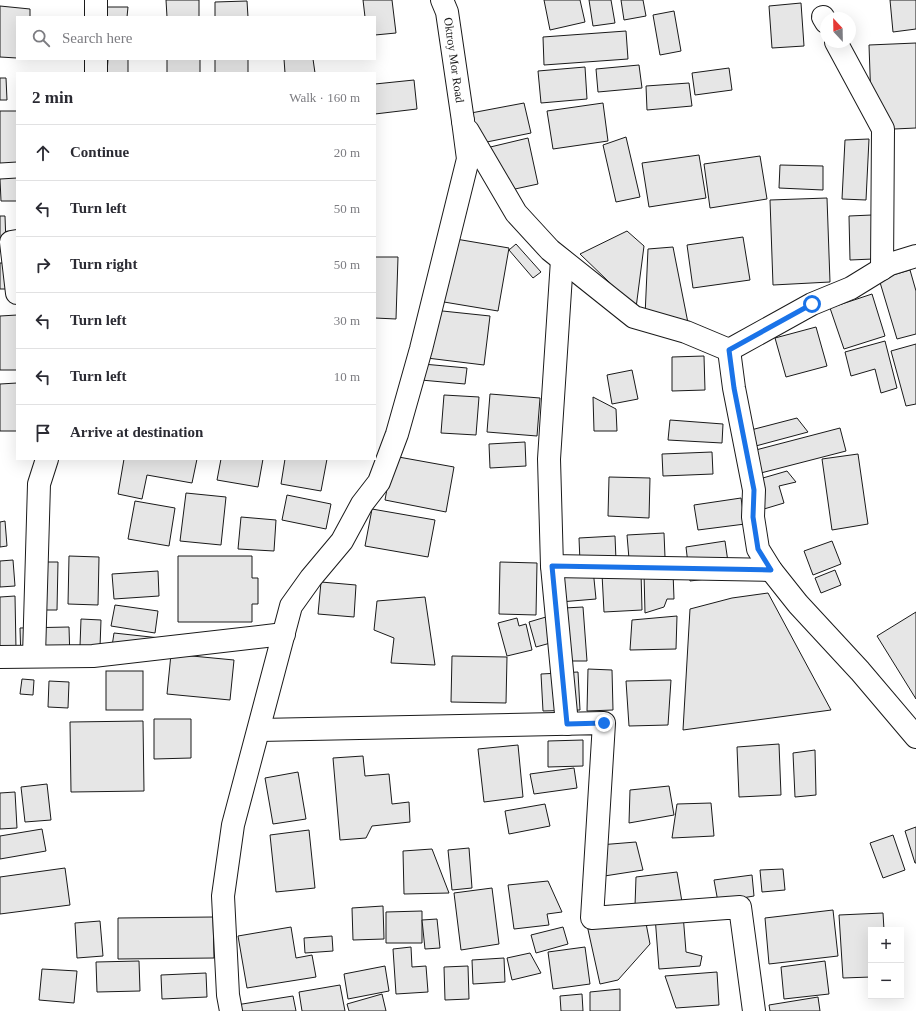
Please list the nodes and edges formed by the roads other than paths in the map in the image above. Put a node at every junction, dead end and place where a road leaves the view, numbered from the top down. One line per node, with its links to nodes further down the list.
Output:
1 (96, 0): 3 (street)
2 (442, 0): 7 (street, Oktroy Mor Road)
3 (96, 16)
4 (839, 48): 11 (street)
5 (96, 60): 6 (street)
6 (96, 72)
7 (463, 121): 10 (street); 19 (street, Oktroy Mor Road)
8 (16, 241): 12 (street)
9 (916, 256): 11 (street)
10 (562, 260): 15 (street); 17 (street)
11 (882, 269): 15 (street)
12 (16, 284)
13 (0, 298): 14 (street)
14 (16, 298)
15 (729, 350): 18 (street)
16 (47, 460): 20 (street)
17 (552, 566): 18 (street); 22 (street)
18 (771, 570): 24 (street)
19 (284, 634): 20 (street); 23 (street, Oktroy Mor Road)
20 (34, 656): 21 (street)
21 (0, 657)
22 (567, 724): 23 (street); 26 (street)
23 (258, 730): 25 (street, Oktroy Mor Road)
24 (916, 737)
25 (231, 1011)
26 (754, 1011)

